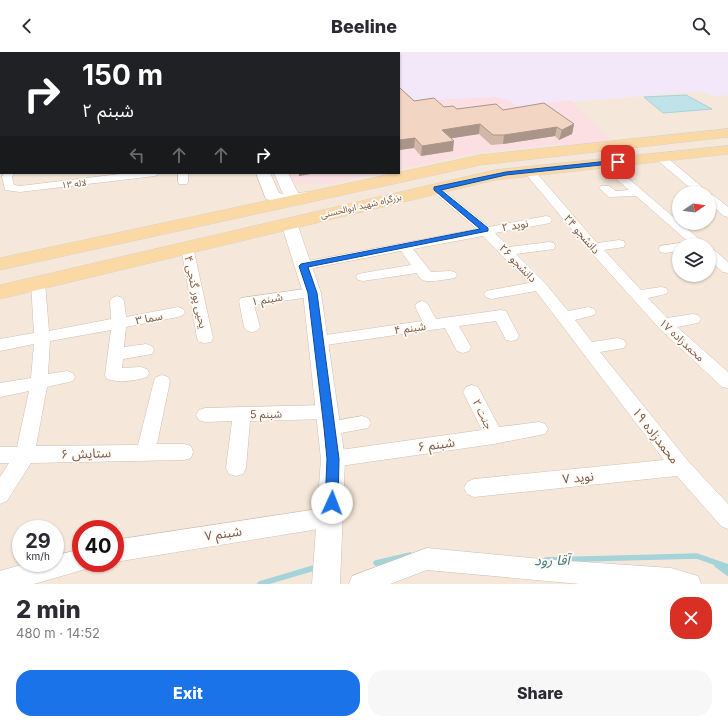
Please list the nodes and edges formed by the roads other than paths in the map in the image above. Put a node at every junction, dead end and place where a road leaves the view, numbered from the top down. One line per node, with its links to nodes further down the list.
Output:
1 (728, 133): 16 (main road, بزرگراه شهید ابوالحسنی)
2 (728, 150): 3 (main road, بزرگراه شهید ابوالحسنی)
3 (660, 157): 4 (main road, بزرگراه شهید ابوالحسنی); 12 (street)
4 (604, 163): 5 (main road, بزرگراه شهید ابوالحسنی); 15 (street)
5 (529, 171): 14 (main road, بزرگراه شهید ابوالحسنی); 29 (street, دانشجو ۲۴)
6 (8, 174): 11 (street, لاله ۱۳)
7 (70, 174): 11 (street)
8 (148, 174): 11 (street, لاله ۱۳)
9 (263, 174): 18 (main road)
10 (281, 174): 17 (main road)
11 (68, 185)
12 (695, 186)
13 (605, 188): 15 (street)
14 (436, 189): 22 (main road, بزرگراه شهید ابوالحسنی); 23 (street, دانشجو ۲۶)
15 (636, 192): 24 (street)
16 (320, 194): 17 (main road); 18 (main road, بزرگراه شهید ابوالحسنی)
17 (293, 199): 18 (main road)
18 (269, 201): 34 (main road, بزرگراه شهید ابوالحسنی)
19 (716, 204): 20 (street)
20 (728, 213)
21 (546, 220): 23 (street, نوید ۲)
22 (289, 223): 28 (main road, بزرگراه شهید ابوالحسنی); 35 (street)
23 (485, 230): 26 (street, نوید ۲); 32 (street, دانشجو ۲۶)
24 (692, 238)
25 (619, 244): 29 (street)
26 (404, 246): 35 (street, نوید ۲); 36 (street)
27 (549, 246): 32 (street)
28 (186, 247): 40 (main road, بزرگراه شهید ابوالحسنی); 60 (street, یحیی پور گنجی ۴)
29 (594, 247): 46 (street, دانشجو ۲۴)
30 (672, 248): 31 (street)
31 (665, 249)
32 (507, 251): 41 (street, دانشجو ۲۶)
33 (716, 259): 37 (street)
34 (0, 264)
35 (304, 266): 44 (street)
36 (420, 268): 38 (street); 39 (street)
37 (728, 269)
38 (450, 275)
39 (363, 277)
40 (38, 283): 43 (main road, بزرگراه شهید ابوالحسنی); 59 (street)
41 (540, 286): 45 (street); 51 (street, دانشجو ۲۶)
42 (661, 291): 46 (street)
43 (0, 292)
44 (312, 293): 57 (street, شبنم ۱); 61 (street)
45 (491, 294)
46 (638, 295): 55 (street, محمدزاده ۱۷)
47 (117, 301): 54 (street)
48 (422, 306): 56 (street)
49 (178, 312): 54 (street, سما ۳)
50 (589, 312): 51 (street)
51 (564, 317): 65 (street, دانشجو ۲۶)
52 (693, 319): 55 (street)
53 (449, 322): 56 (street, شبنم ۴); 58 (street, شبنم ۴); 64 (street)
54 (119, 324): 59 (street, سما ۳); 67 (street)
55 (664, 324): 72 (street, محمدزاده ۱۷)
56 (431, 325): 61 (street, شبنم ۴)
57 (252, 327)
58 (511, 336)
59 (42, 338): 63 (street, سما ۳); 71 (street)
60 (205, 338)
61 (319, 341): 77 (street)
62 (618, 344): 65 (street)
63 (0, 345)
64 (463, 347)
65 (588, 348): 86 (street, محمدزاده ۱۹)
66 (146, 350): 67 (street)
67 (116, 354): 68 (street)
68 (141, 373)
69 (67, 376): 71 (street)
70 (162, 381): 81 (street)
71 (39, 382): 73 (street); 84 (street)
72 (728, 382)
73 (0, 390)
74 (472, 392): 80 (street, جنت ۲)
75 (242, 414): 76 (street, شبنم 5); 77 (street, شبنم 5); 87 (street)
76 (205, 416)
77 (329, 420): 78 (street, شبنم 5); 85 (street)
78 (362, 423)
79 (539, 429): 80 (street, شبنم ۶)
80 (494, 436): 85 (street, شبنم ۶)
81 (146, 451): 82 (street, ستایش ۶); 84 (street, ستایش ۶)
82 (184, 452)
83 (0, 455): 84 (street, ستایش ۶)
84 (25, 455): 89 (street)
85 (333, 459): 90 (street)
86 (681, 467): 88 (street, نوید ۷); 91 (street, محمدزاده ۱۹)
87 (236, 468)
88 (474, 488)
89 (0, 495)
90 (331, 517): 92 (street, شبنم ۷); 96 (street)
91 (728, 519)
92 (124, 549)
93 (72, 562): 94 (street)
94 (0, 582)
95 (678, 582): 97 (street)
96 (326, 584)
97 (360, 584)

